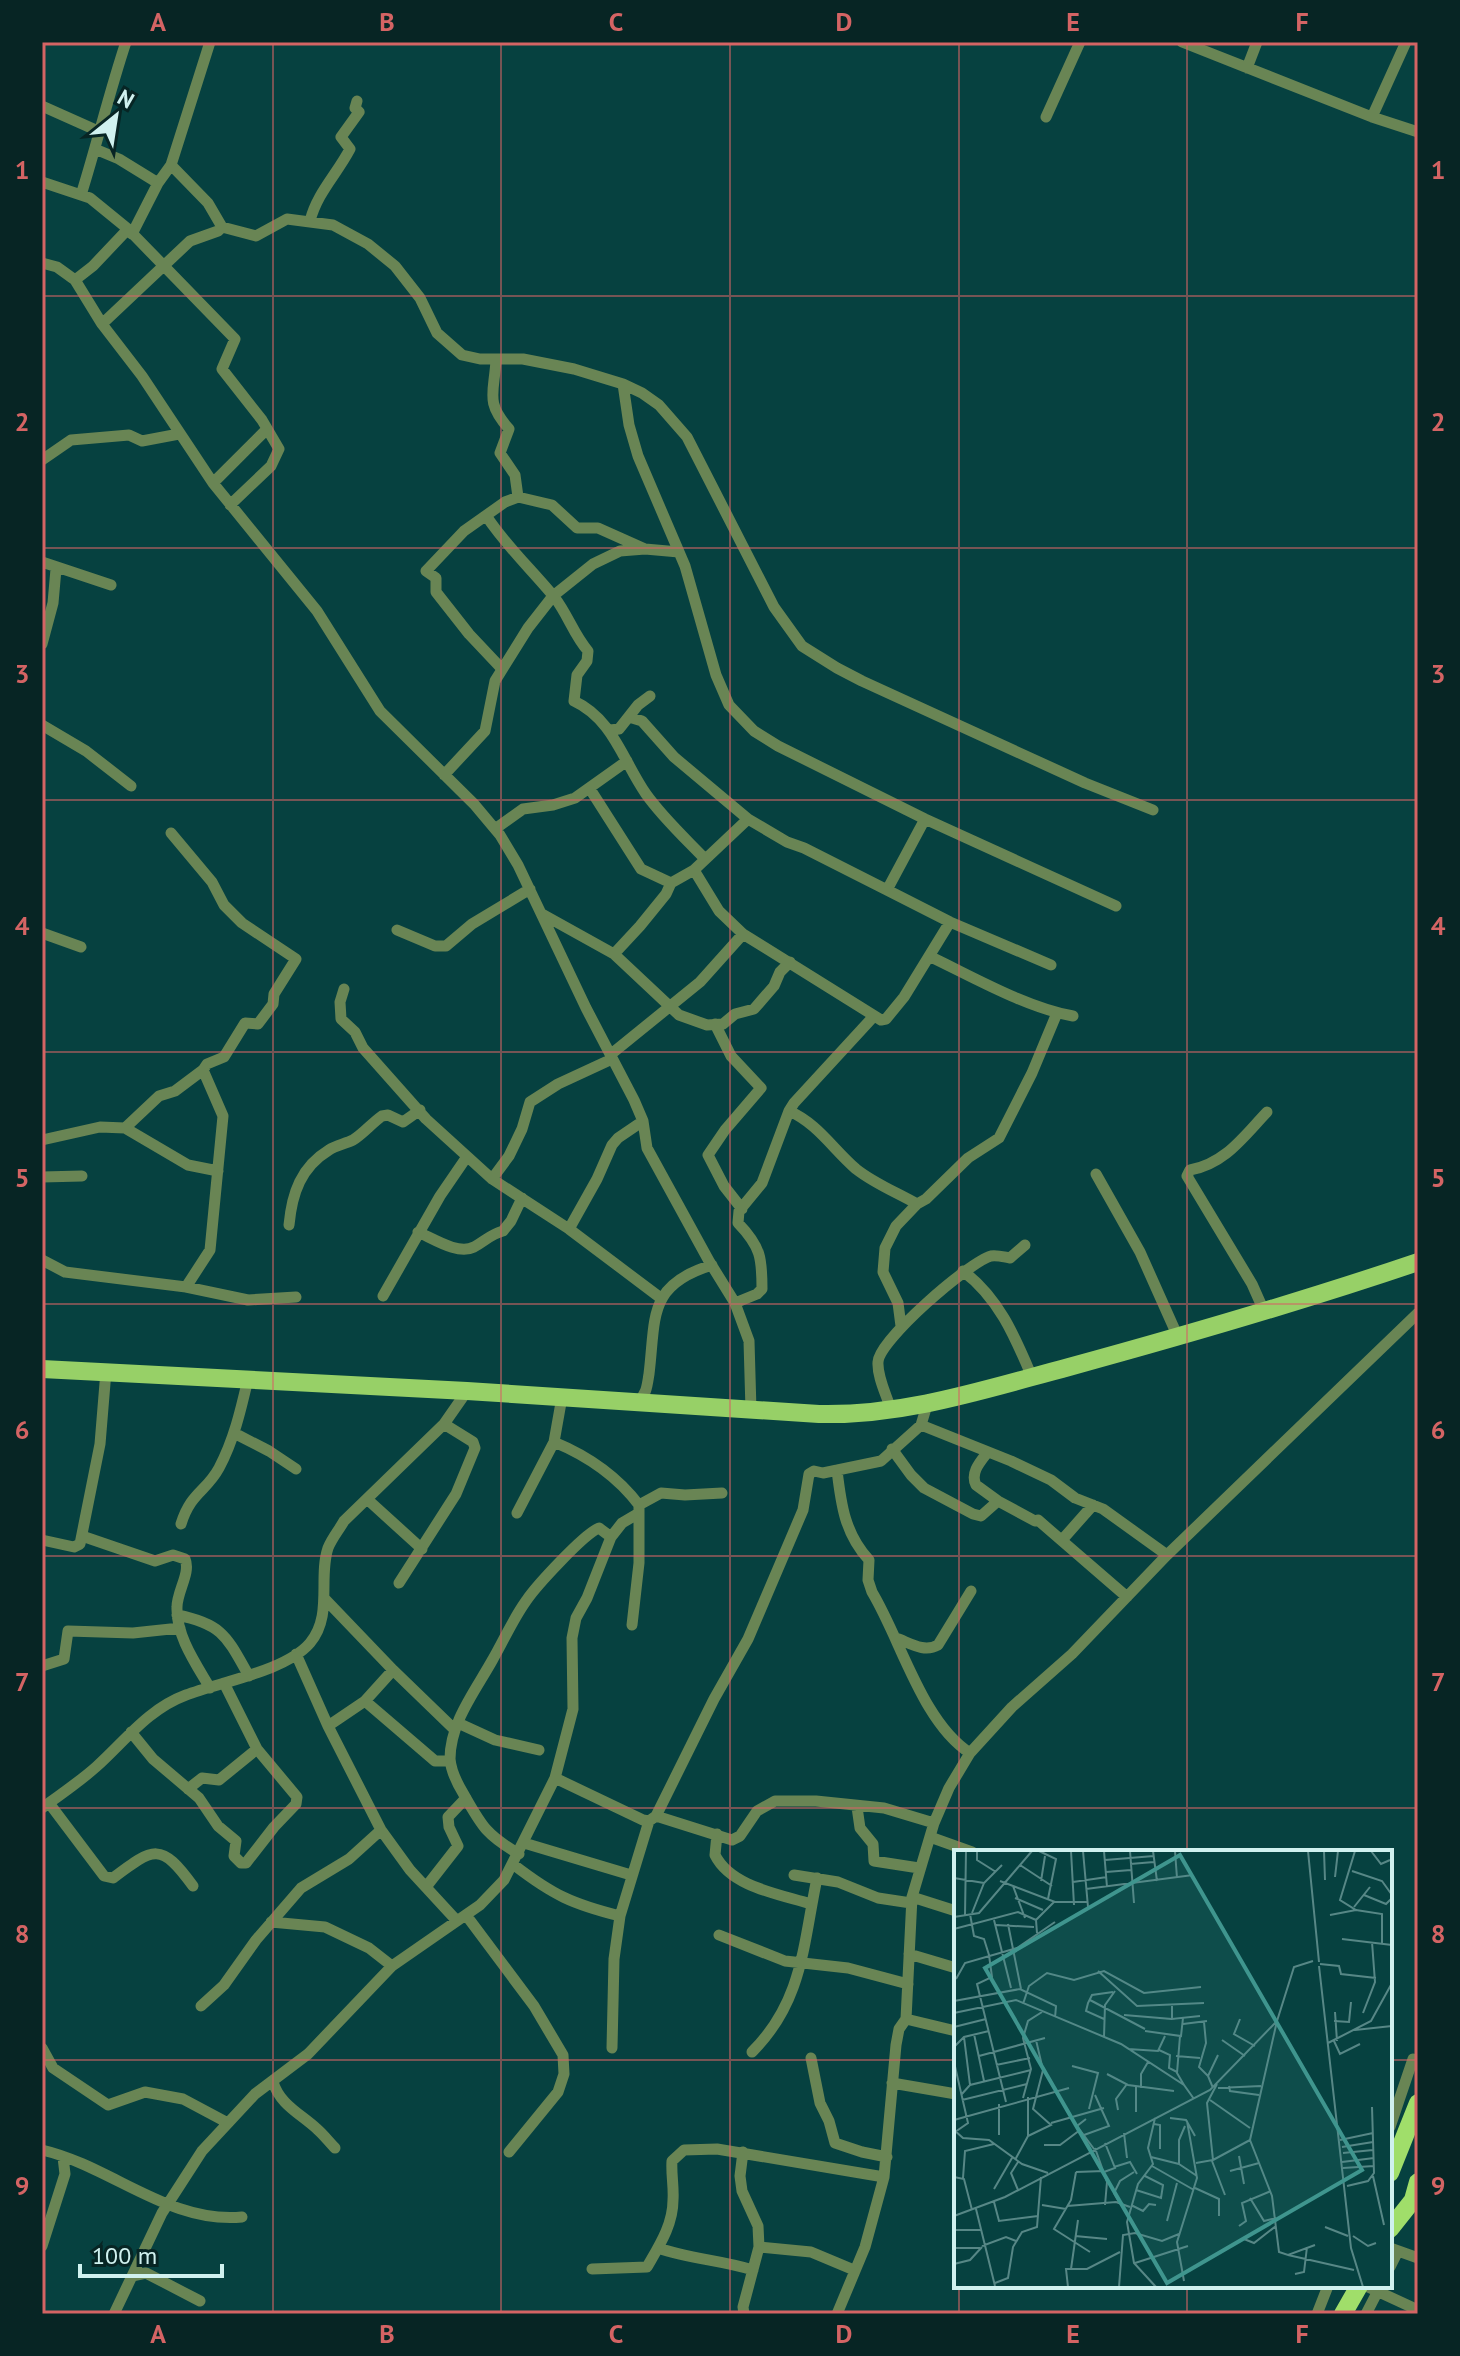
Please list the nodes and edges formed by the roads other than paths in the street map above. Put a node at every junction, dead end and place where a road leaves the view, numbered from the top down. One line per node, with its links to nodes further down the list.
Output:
1 (126, 42): 12 (street)
2 (210, 42): 15 (street)
3 (1080, 42): 10 (street)
4 (1182, 42): 7 (street)
5 (1257, 42): 7 (street)
6 (1406, 42): 11 (street)
7 (1247, 68): 11 (street)
8 (357, 101): 19 (street)
9 (42, 106): 12 (street)
10 (1046, 117)
11 (1372, 117): 13 (street)
12 (98, 131): 14 (street)
13 (1418, 132)
14 (95, 149): 17 (street); 18 (street)
15 (171, 165): 17 (street); 20 (street)
16 (42, 182): 18 (street)
17 (158, 183): 21 (street)
18 (81, 195): 21 (street)
19 (310, 221): 20 (street); 26 (street)
20 (222, 227): 23 (street)
21 (130, 231): 23 (street); 24 (street)
22 (42, 263): 24 (street)
23 (162, 265): 25 (street); 28 (street)
24 (75, 280): 25 (street)
25 (102, 324): 29 (street)
26 (496, 360): 27 (street); 32 (street)
27 (623, 384): 36 (street); 51 (street)
28 (267, 429): 31 (street); 33 (street)
29 (179, 434): 30 (street); 31 (street)
30 (42, 460)
31 (213, 483): 33 (street)
32 (518, 497): 34 (street); 35 (street)
33 (230, 505): 48 (street)
34 (487, 517): 40 (street); 42 (street)
35 (645, 549): 36 (street); 40 (street)
36 (679, 552): 53 (street)
37 (42, 562): 38 (street)
38 (56, 569): 39 (street); 41 (street)
39 (111, 585)
40 (553, 596): 42 (street); 46 (street)
41 (42, 644)
42 (502, 669): 48 (street)
43 (650, 696): 44 (street)
44 (629, 717): 46 (street); 52 (street)
45 (42, 725): 49 (street)
46 (610, 730): 47 (street)
47 (627, 761): 50 (street); 56 (street)
48 (444, 775): 54 (street)
49 (131, 786)
50 (590, 789): 54 (street); 58 (street)
51 (1153, 810)
52 (748, 819): 56 (street); 60 (street)
53 (925, 819): 60 (street); 61 (street)
54 (495, 829): 59 (street)
55 (171, 833): 79 (street)
56 (705, 859): 57 (street)
57 (694, 870): 58 (street); 66 (street)
58 (671, 883): 68 (street)
59 (530, 889): 62 (street); 64 (street)
60 (887, 890): 63 (street)
61 (1116, 906)
62 (541, 914): 68 (street); 78 (street)
63 (950, 922): 69 (street); 71 (street)
64 (397, 930)
65 (42, 933): 67 (street)
66 (743, 934): 70 (street); 73 (street)
67 (81, 947)
68 (614, 954): 73 (street)
69 (931, 957): 74 (street); 75 (street)
70 (790, 962): 75 (street); 77 (street)
71 (1051, 965)
72 (344, 989): 80 (street)
73 (670, 1006): 77 (street); 78 (street)
74 (1057, 1013): 76 (street); 93 (street)
75 (874, 1016): 81 (street)
76 (1073, 1016)
77 (715, 1024): 94 (street)
78 (611, 1057): 83 (street); 91 (street)
79 (203, 1070): 84 (street); 87 (street)
80 (420, 1110): 86 (street); 95 (street)
81 (789, 1111): 93 (street); 94 (street)
82 (1267, 1112): 108 (street)
83 (643, 1121): 96 (street); 101 (street)
84 (125, 1128): 85 (street); 87 (street)
85 (42, 1140)
86 (466, 1158): 91 (street); 97 (street)
87 (218, 1171): 103 (street)
88 (1096, 1174): 111 (street)
89 (82, 1176): 90 (street)
90 (42, 1177)
91 (492, 1179): 92 (street)
92 (522, 1198): 96 (street); 97 (street)
93 (917, 1204): 110 (street)
94 (742, 1209): 107 (street)
95 (289, 1225)
96 (569, 1229): 106 (street)
97 (418, 1232): 104 (street)
98 (1025, 1245): 102 (street)
99 (42, 1260): 103 (street)
100 (1418, 1262): 108 (main road)
101 (712, 1265): 106 (street); 107 (street)
102 (963, 1271): 110 (street); 114 (street)
103 (186, 1287): 105 (street)
104 (383, 1296)
105 (296, 1297)
106 (662, 1299): 118 (street)
107 (735, 1303): 120 (street)
108 (1264, 1311): 111 (main road)
109 (1418, 1313): 142 (street)
110 (901, 1326): 121 (street)
111 (1178, 1337): 114 (main road)
112 (42, 1369): 113 (main road)
113 (106, 1371): 115 (main road); 137 (street)
114 (1032, 1377): 119 (main road)
115 (248, 1379): 116 (main road); 124 (street)
116 (467, 1391): 117 (main road); 122 (street)
117 (562, 1397): 118 (main road); 125 (street)
118 (638, 1402): 120 (main road)
119 (927, 1405): 121 (main road); 123 (street)
120 (751, 1410): 121 (main road)
121 (891, 1410)
122 (444, 1424): 131 (street); 141 (street)
123 (921, 1425): 126 (street); 127 (street)
124 (234, 1433): 128 (street); 136 (street)
125 (554, 1442): 134 (street); 135 (street)
126 (892, 1449): 129 (street); 132 (street)
127 (987, 1453): 132 (street); 133 (street)
128 (296, 1469)
129 (837, 1470): 150 (street); 170 (street)
130 (722, 1493): 134 (street)
131 (367, 1499): 141 (street); 146 (street)
132 (998, 1501): 140 (street)
133 (1093, 1505): 140 (street); 142 (street)
134 (639, 1509): 138 (street); 148 (street)
135 (517, 1513)
136 (181, 1524)
137 (82, 1536): 139 (street); 147 (street)
138 (611, 1537): 159 (street); 165 (street)
139 (42, 1540)
140 (1062, 1540): 145 (street)
141 (422, 1549): 143 (street)
142 (1167, 1555): 145 (street)
143 (399, 1583)
144 (971, 1591): 150 (street)
145 (1127, 1597): 163 (street)
146 (324, 1598): 151 (street); 153 (street)
147 (177, 1615): 149 (street); 154 (street)
148 (632, 1625)
149 (180, 1628): 152 (street); 156 (street)
150 (896, 1638): 163 (street)
151 (296, 1654): 154 (street); 158 (street)
152 (42, 1666)
153 (393, 1670): 157 (street); 159 (street)
154 (249, 1676): 155 (street)
155 (224, 1683): 156 (street); 161 (street)
156 (210, 1688): 160 (street)
157 (365, 1701): 158 (street); 164 (street)
158 (328, 1726): 172 (street)
159 (457, 1726): 162 (street); 164 (street)
160 (131, 1732): 166 (street); 168 (street)
161 (257, 1749): 166 (street); 166 (street)
162 (539, 1750)
163 (970, 1753): 171 (street)
164 (450, 1761): 167 (street)
165 (555, 1778): 170 (street); 176 (street)
166 (188, 1789)
167 (466, 1798): 176 (street); 182 (street)
168 (46, 1806): 181 (street)
169 (857, 1807): 171 (street); 173 (street); 177 (street)
170 (653, 1818): 173 (street); 178 (street)
171 (934, 1823): 174 (street)
172 (381, 1830): 182 (street); 188 (street)
173 (717, 1834): 184 (street)
174 (930, 1837): 175 (street); 177 (street)
175 (966, 1850)
176 (519, 1854): 178 (street); 186 (street); 187 (street)
177 (919, 1868): 183 (street)
178 (631, 1875): 186 (street)
179 (794, 1875): 180 (street)
180 (817, 1878): 183 (street); 184 (street)
181 (193, 1886)
182 (426, 1887): 187 (street)
183 (911, 1900): 185 (street); 190 (street)
184 (811, 1904): 191 (street)
185 (954, 1911)
186 (620, 1916): 199 (street)
187 (461, 1918): 192 (street); 211 (street)
188 (271, 1922): 192 (street); 195 (street)
189 (719, 1935): 191 (street)
190 (909, 1954): 193 (street); 194 (street)
191 (799, 1963): 194 (street); 200 (street)
192 (392, 1966): 203 (street)
193 (954, 1967)
194 (908, 1984): 196 (street)
195 (201, 2006)
196 (906, 2019): 197 (street); 204 (street)
197 (954, 2031)
198 (42, 2048): 208 (street)
199 (612, 2048)
200 (752, 2052)
201 (811, 2058): 214 (street)
202 (1413, 2059): 207 (street)
203 (273, 2082): 208 (street); 209 (street)
204 (892, 2083): 205 (street); 214 (street)
205 (954, 2094)
206 (1418, 2103): 215 (highway)
207 (1392, 2121)
208 (228, 2123): 218 (street)
209 (335, 2148)
210 (42, 2150): 213 (street)
211 (509, 2152)
212 (743, 2152): 216 (street); 222 (street); 223 (street)
213 (63, 2157): 218 (street); 221 (street)
214 (887, 2157): 216 (street)
215 (1392, 2168)
216 (884, 2177): 228 (street)
217 (1409, 2201): 220 (highway)
218 (168, 2206): 219 (street); 229 (street)
219 (242, 2217)
220 (1392, 2226)
221 (42, 2246)
222 (759, 2247): 227 (street); 228 (street)
223 (658, 2248): 226 (street); 227 (street)
224 (1394, 2250): 225 (street)
225 (1418, 2258)
226 (592, 2269)
227 (753, 2270): 237 (street)
228 (854, 2270): 238 (street)
229 (132, 2276): 234 (street); 236 (street)
230 (1327, 2288): 239 (street)
231 (1370, 2288): 240 (highway)
232 (1371, 2288): 241 (street)
233 (1373, 2288): 235 (street)
234 (200, 2301)
235 (1418, 2310)
236 (114, 2314)
237 (744, 2314)
238 (837, 2314)
239 (1317, 2314)
240 (1343, 2314)
241 (1366, 2314)

